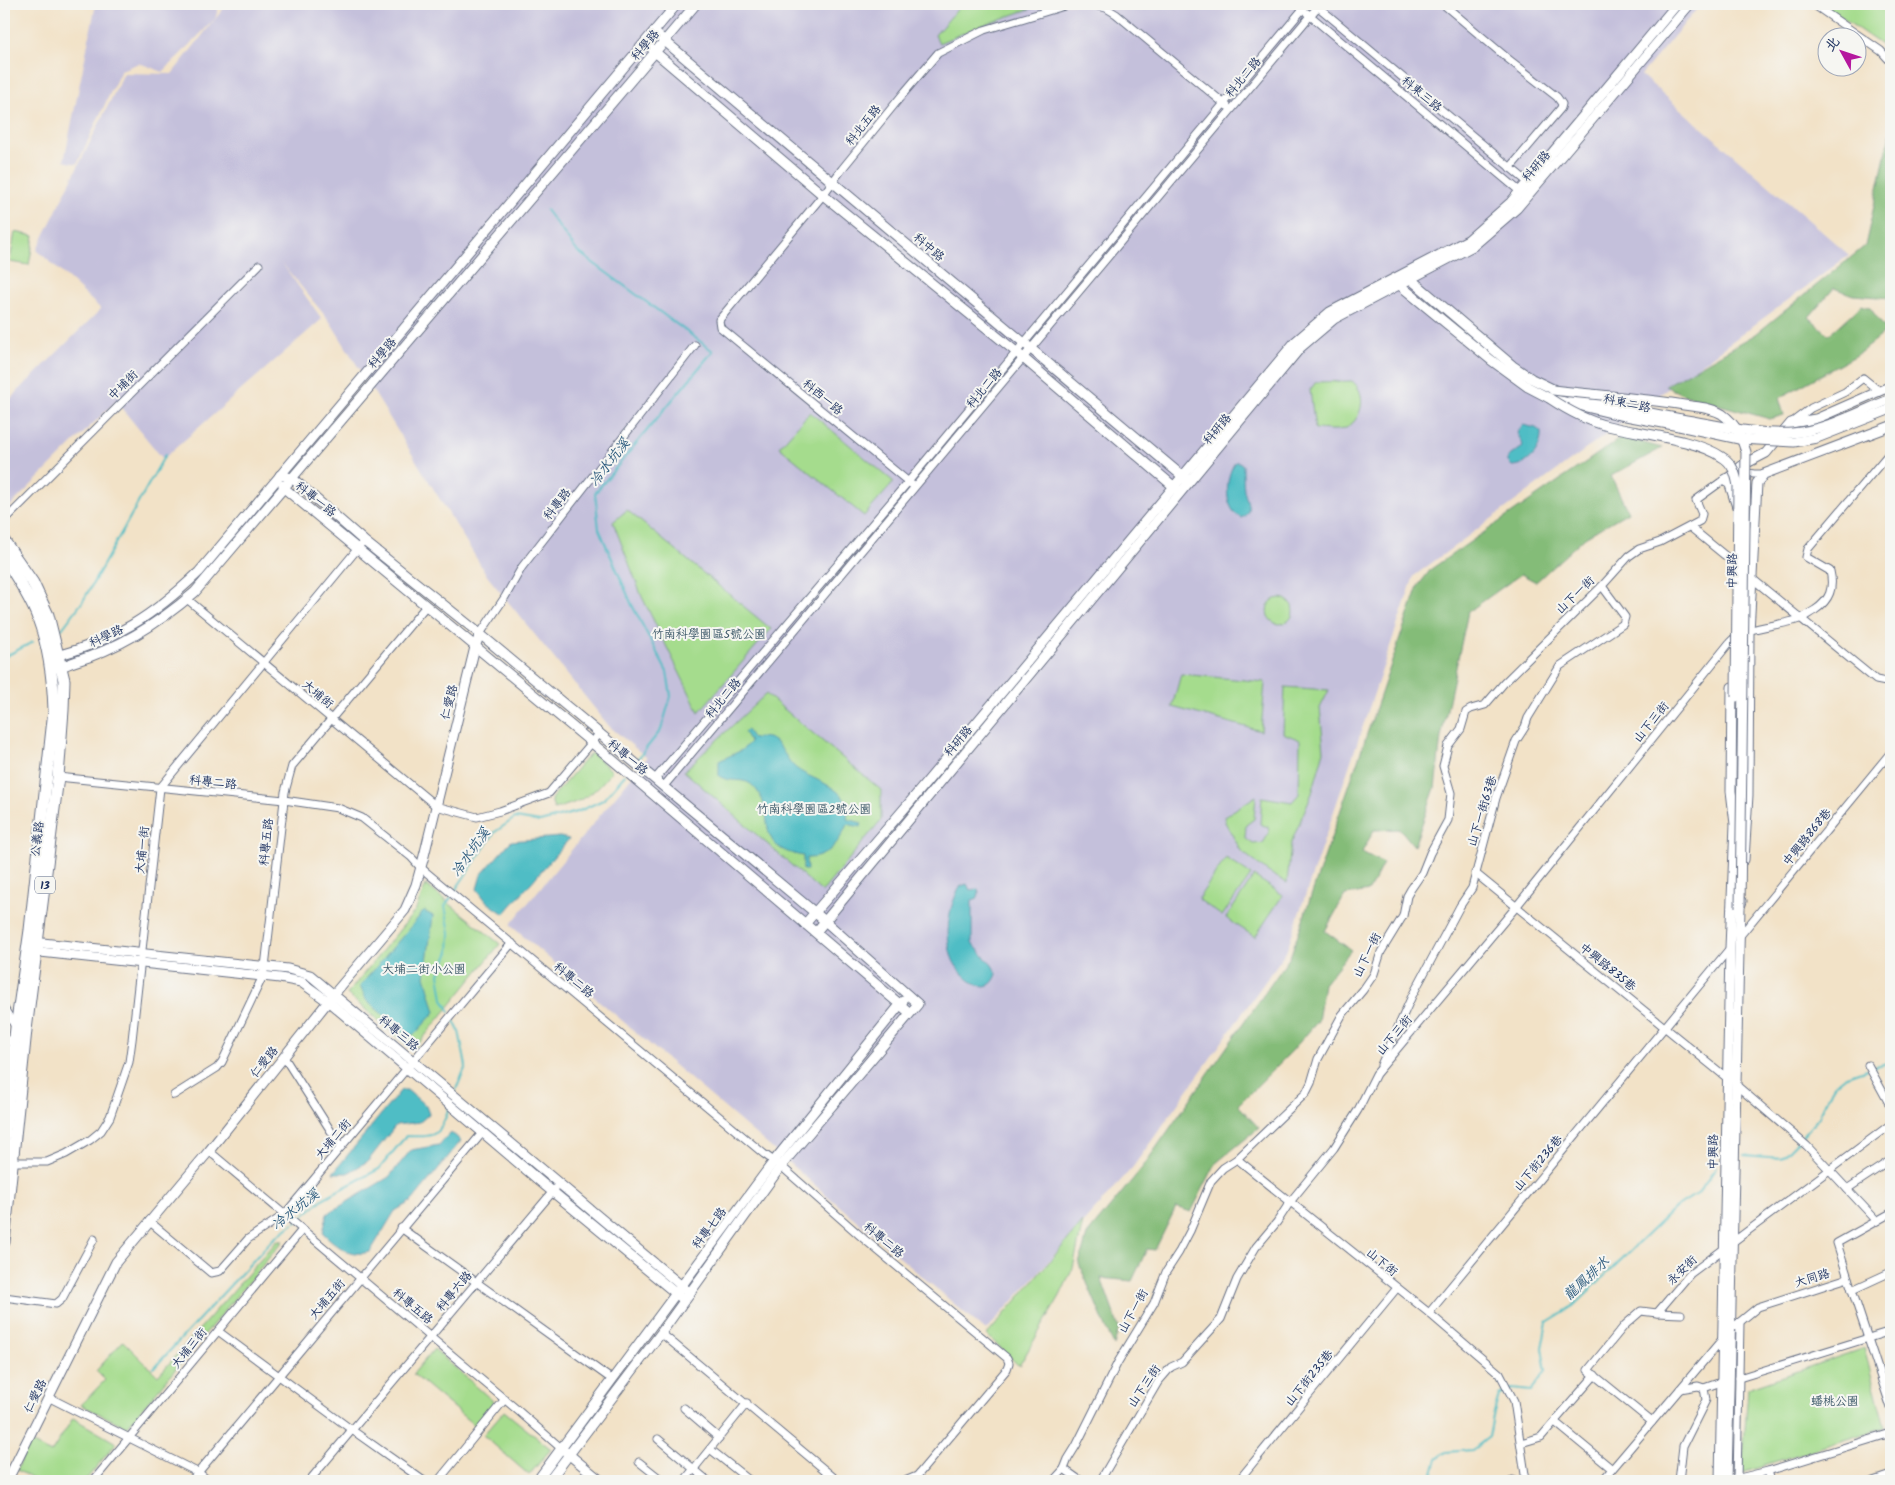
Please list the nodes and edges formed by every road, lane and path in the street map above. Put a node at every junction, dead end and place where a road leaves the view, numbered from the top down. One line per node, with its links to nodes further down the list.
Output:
1 (5, 4): 12 (street)
2 (678, 4): 14 (street, 科學路)
3 (696, 4): 16 (street, 科學路)
4 (1071, 4): 22 (street, 科北五路)
5 (1090, 4): 19 (street)
6 (1443, 4): 21 (street)
7 (1677, 4): 23 (street, 科研路)
8 (1690, 4): 23 (street, 科研路)
9 (1814, 4): 18 (street)
10 (1317, 5): 13 (street, 科北二路); 21 (street, 科東三路)
11 (1305, 6): 13 (street, 科東三路); 19 (street, 科北二路)
12 (4, 9)
13 (1310, 16): 20 (street, 科北二路); 25 (street, 科東三路)
14 (654, 32): 15 (street, 科學路); 16 (street, 科中路)
15 (646, 42): 17 (street); 26 (street, 科學路)
16 (665, 42): 17 (street, 科學路); 22 (street, 科中路)
17 (656, 52): 24 (street); 27 (street, 科學路)
18 (1891, 62)
19 (1224, 103): 20 (street); 35 (street, 科北二路)
20 (1231, 109): 35 (street, 科北二路)
21 (1510, 168): 23 (street, 科東三路)
22 (832, 181): 24 (street, 科北五路); 35 (street, 科中路)
23 (1530, 185): 25 (street, 科研路)
24 (823, 194): 31 (street, 科北五路); 36 (street)
25 (1523, 194): 29 (street, 科研路)
26 (498, 219): 27 (street); 39 (street, 科學路)
27 (507, 227): 40 (street, 科學路)
28 (259, 265): 63 (street, 中埔街)
29 (1407, 276): 30 (street, 科研路); 32 (street, 科東二路)
30 (1396, 282): 33 (street, 科東二路); 56 (street, 科研路)
31 (718, 323): 58 (street, 科西一路)
32 (1472, 332): 33 (street); 38 (street, 科東二路)
33 (1466, 340): 38 (street, 科東二路)
34 (696, 345): 76 (street, 科專路)
35 (1027, 346): 36 (street, 科北二路); 37 (street, 科北二路); 56 (street, 科中路)
36 (1015, 351): 37 (street); 58 (street, 科北二路)
37 (1023, 358): 59 (street, 科北二路); 61 (street)
38 (1503, 364): 43 (street, 科東二路)
39 (367, 374): 40 (street); 54 (street, 科學路)
40 (376, 381): 55 (street, 科學路)
41 (1891, 386): 42 (street)
42 (1879, 391): 47 (street); 47 (street)
43 (1551, 394): 46 (street, 科東二路); 94 (street, 中興路, bridge); 100 (street, 中興路, bridge)
44 (1891, 399): 46 (street, 科東二路, bridge)
45 (1891, 409): 46 (street, 科東二路, bridge)
46 (1680, 422)
47 (1791, 423): 50 (street)
48 (1891, 426): 51 (street)
49 (1891, 451): 74 (street)
50 (1766, 453): 51 (street); 52 (street)
51 (1774, 470): 53 (street)
52 (1736, 471): 53 (street); 57 (street); 62 (street, 中興路)
53 (1764, 474): 70 (street, 中興路)
54 (280, 475): 55 (street, 科專一路); 60 (street, 科專一路); 79 (street, 科學路)
55 (292, 478): 60 (street, 科學路); 66 (street, 科專一路)
56 (1186, 479): 61 (street, 科研路)
57 (1725, 479): 62 (street, 中興路); 64 (street)
58 (908, 482): 59 (street, 科西一路); 87 (street, 科北二路)
59 (915, 487): 88 (street, 科北二路)
60 (284, 488): 67 (street, 科專一路); 72 (street, 科學路)
61 (1177, 490): 101 (street, 科研路); 102 (street, 科研路)
62 (1737, 505): 69 (street, 中興路)
63 (4, 520)
64 (1690, 527): 69 (street); 71 (street, 山下一街)
65 (4, 541): 68 (main road, 公義路 / 13)
66 (364, 541): 67 (street); 76 (street, 科專一路)
67 (358, 549): 73 (street, 科專一路); 80 (street)
68 (7, 559): 79 (main road, 公義路 / 13)
69 (1736, 565): 70 (street); 77 (street, 中興路)
70 (1753, 579): 74 (street); 75 (street, 中興路)
71 (1602, 586): 96 (street, 山下一街63巷); 135 (street, 山下一街)
72 (187, 599): 79 (street, 科學路); 80 (street, 大埔街)
73 (426, 606): 78 (street, 科專一路); 82 (street, 科專五路)
74 (1801, 618): 75 (street); 81 (street)
75 (1749, 632): 77 (street); 100 (street, 中興路)
76 (480, 634): 78 (street, 仁愛路); 83 (street, 科專一路)
77 (1733, 638): 94 (street, 中興路); 99 (street, 山下三街)
78 (476, 647): 84 (street, 科專一路); 93 (street, 仁愛路)
79 (54, 662): 86 (main road, 公義路 / 13); 97 (main road, 公義路 / 13)
80 (263, 662): 82 (street, 大埔街); 89 (street)
81 (1891, 683)
82 (330, 719): 92 (street, 科專五路); 93 (street, 大埔街)
83 (600, 733): 84 (street); 87 (street, 科專一路)
84 (592, 742): 90 (street, 科專一路); 93 (street)
85 (1891, 752): 105 (street, 中興路868巷)
86 (58, 777): 89 (street, 科專二路); 98 (main road, 公義路 / 13)
87 (655, 779): 88 (street, 科專一路); 90 (street)
88 (664, 786): 91 (street); 101 (street, 科專一路)
89 (160, 788): 92 (street, 科專二路); 109 (street, 大埔一街)
90 (647, 789): 91 (street, 科專一路)
91 (654, 796): 103 (street, 科專一路)
92 (284, 800): 95 (street, 科專二路); 110 (street, 科專五路)
93 (436, 806): 95 (street, 仁愛路)
94 (1735, 824): 108 (street, 中興路)
95 (420, 867): 106 (street, 科專二路); 113 (street, 仁愛路)
96 (1475, 873): 99 (street, 中興路835巷); 125 (street, 山下一街63巷)
97 (34, 879): 98 (street); 107 (main road, 公義路 / 13)
98 (44, 894): 107 (main road, 公義路 / 13)
99 (1516, 907): 118 (street, 中興路835巷); 125 (street, 山下三街)
100 (1740, 907): 105 (street, 中興路)
101 (814, 912): 102 (street, 科專一路); 103 (street, 科研路)
102 (825, 921): 104 (street, 科研路); 112 (street, 科專一路)
103 (805, 924): 104 (street, 科專一路)
104 (816, 932): 114 (street, 科專一路)
105 (1739, 937): 108 (street); 127 (street, 中興路)
106 (512, 943): 122 (street, 大埔二街); 138 (street, 科專二路)
107 (32, 946): 109 (street, 科專三路); 119 (main road, 公義路 / 13)
108 (1730, 948): 118 (street, 山下街236巷); 126 (street, 中興路)
109 (142, 959): 110 (street, 科專三路); 111 (street, 科專三路); 137 (street, 大埔一街)
110 (265, 967): 111 (street, 科專五路); 113 (street, 科專三路)
111 (262, 978): 113 (street, 科專三路); 128 (street, 科專五路)
112 (908, 995): 114 (street, 科專七路); 115 (street, 科專一路)
113 (332, 998): 121 (street, 仁愛路); 122 (street, 科專三路); 124 (street, 科專三路)
114 (900, 1004): 117 (street, 科專一路); 138 (street, 科專七路)
115 (918, 1004): 117 (street, 科專七路)
116 (4, 1008): 119 (street)
117 (910, 1013): 138 (street, 科專七路)
118 (1664, 1028): 126 (street, 中興路835巷); 162 (street, 山下街236巷)
119 (19, 1032): 120 (street); 132 (main road, 公義路 / 13); 137 (main road, 公義路 / 13)
120 (4, 1044)
121 (284, 1057): 133 (street); 134 (street, 仁愛路)
122 (412, 1061): 124 (street, 大埔二街); 140 (street, 科專三路)
123 (1870, 1067): 129 (street)
124 (406, 1069): 131 (street, 科專三路); 133 (street, 大埔二街)
125 (1376, 1074): 142 (street, 山下三街)
126 (1727, 1078): 127 (street); 152 (street, 中興路)
127 (1736, 1085): 139 (street); 150 (street, 中興路)
128 (174, 1095)
129 (1891, 1107)
130 (1891, 1124): 139 (street, 永安街)
131 (483, 1132): 140 (street, 科專三路); 148 (street, 大埔五街)
132 (4, 1141)
133 (341, 1147): 144 (street, 大埔二街)
134 (208, 1151): 144 (street, 科專五路); 145 (street, 仁愛路)
135 (1237, 1160): 142 (street, 山下街); 196 (street, 山下一街)
136 (1891, 1160): 141 (street)
137 (12, 1162): 151 (main road, 公義路 / 13)
138 (778, 1163): 158 (street, 科專七路); 160 (street, 科專七路); 216 (street, 科專二路)
139 (1829, 1170): 141 (street); 150 (street, 永安街)
140 (556, 1188): 156 (street, 科專六路); 158 (street, 科專三路)
141 (1846, 1189): 146 (street)
142 (1290, 1202): 157 (street, 山下街); 219 (street, 山下三街)
143 (1891, 1213): 146 (street, 大同路)
144 (286, 1216): 145 (street, 大埔二街); 147 (street, 科專五路)
145 (149, 1221): 179 (street, 仁愛路)
146 (1877, 1221): 155 (street, 大同路)
147 (300, 1228): 154 (street, 科專五路); 166 (street, 大埔三街)
148 (402, 1228): 154 (street, 大埔五街); 156 (street)
149 (94, 1239): 161 (street)
150 (1732, 1241): 152 (street, 永安街); 169 (street, 中興路)
151 (4, 1242)
152 (1724, 1249): 163 (street, 永安街); 169 (street, 中興路)
153 (1891, 1272): 159 (street)
154 (359, 1278): 170 (street, 科專五路); 173 (street, 大埔五街)
155 (1848, 1278): 159 (street); 165 (street, 大同路)
156 (477, 1282): 170 (street, 科專六路); 174 (street)
157 (1397, 1288): 162 (street, 山下街); 220 (street, 山下街235巷)
158 (679, 1290): 160 (street, 科專三路); 193 (street, 科專七路)
159 (1852, 1290): 171 (street)
160 (687, 1296): 168 (street, 科專七路)
161 (4, 1297)
162 (1429, 1313): 191 (street, 山下街)
163 (1657, 1313): 164 (street); 172 (street)
164 (1681, 1314)
165 (1740, 1322): 169 (street, 大同路); 175 (street)
166 (218, 1331): 173 (street); 188 (street, 大埔三街)
167 (1891, 1331): 171 (street)
168 (661, 1332): 181 (street); 193 (street, 科專七路)
169 (1726, 1335): 176 (street, 中興路); 178 (street, 大同路); 225 (street, 中興路)
170 (430, 1337): 180 (street, 科專五路); 186 (street, 科專六路)
171 (1868, 1338): 175 (street); 183 (street)
172 (1595, 1375): 184 (street); 185 (street)
173 (277, 1376): 186 (street); 199 (street, 大埔五街)
174 (607, 1376)
175 (1740, 1378): 225 (street)
176 (1721, 1382): 177 (street); 224 (street, 中興路)
177 (1704, 1388): 178 (street); 223 (street)
178 (1680, 1389): 185 (street, 大同路)
179 (48, 1397): 188 (street); 202 (street, 仁愛路)
180 (505, 1399): 193 (street, 科專五路); 208 (street)
181 (747, 1403): 189 (street); 215 (street)
182 (684, 1408): 189 (street)
183 (1891, 1408)
184 (1555, 1422): 191 (street); 197 (street)
185 (1652, 1422): 197 (street, 大同路)
186 (352, 1430): 206 (street, 科專六路); 207 (street)
187 (1891, 1433): 198 (street)
188 (130, 1438): 199 (street); 203 (street, 大埔三街)
189 (719, 1438): 192 (street)
190 (658, 1439): 195 (street)
191 (1521, 1443): 221 (street)
192 (710, 1449): 195 (street); 201 (street)
193 (565, 1452): 209 (street, 科專七路); 210 (street, 科專七路); 211 (street, 科專五路)
194 (639, 1462): 212 (street)
195 (694, 1469): 213 (street); 214 (street)
196 (1064, 1469): 217 (street, 山下一街); 218 (street)
197 (1612, 1469): 222 (street, 大同路)
198 (1768, 1470): 225 (street); 226 (street)
199 (199, 1473): 204 (street, 大埔五街); 205 (street)
200 (1891, 1475): 227 (street)
201 (748, 1480)
202 (6, 1481)
203 (93, 1481)
204 (191, 1481)
205 (209, 1481)
206 (309, 1481)
207 (424, 1481)
208 (438, 1481)
209 (537, 1481)
210 (549, 1481)
211 (601, 1481)
212 (663, 1481)
213 (684, 1481)
214 (708, 1481)
215 (838, 1481)
216 (905, 1481)
217 (1053, 1481)
218 (1081, 1481)
219 (1100, 1481)
220 (1238, 1481)
221 (1526, 1481)
222 (1602, 1481)
223 (1679, 1481)
224 (1720, 1481)
225 (1732, 1481)
226 (1771, 1481)
227 (1873, 1481)

